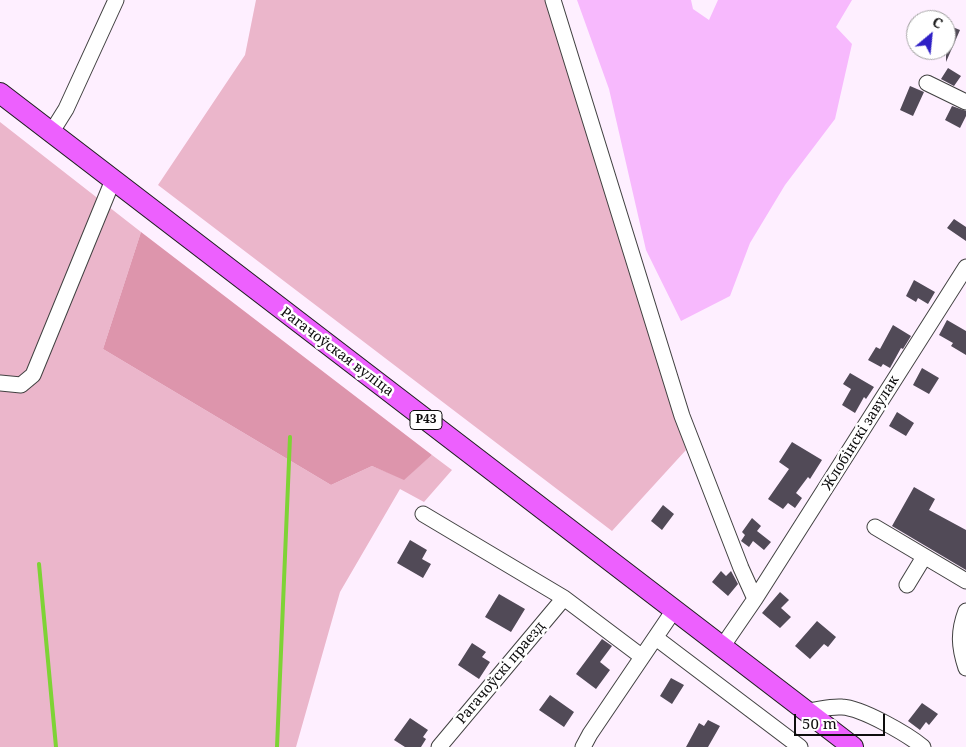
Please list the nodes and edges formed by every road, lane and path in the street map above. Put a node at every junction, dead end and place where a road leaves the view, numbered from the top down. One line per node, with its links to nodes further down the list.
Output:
1 (116, 0): 6 (street)
2 (553, 0): 16 (street)
3 (927, 83): 5 (street)
4 (0, 93): 6 (main road, Рагачоўская вуліца / Р43)
5 (966, 102)
6 (51, 133): 7 (main road, Рагачоўская вуліца / Р43)
7 (113, 180): 9 (street); 17 (main road, Рагачоўская вуліца / Р43)
8 (966, 267): 16 (street, Жлобінскі завулак)
9 (0, 383)
10 (423, 514): 15 (street)
11 (875, 527): 12 (street)
12 (924, 557): 13 (street); 14 (street)
13 (966, 580)
14 (907, 585)
15 (564, 598): 21 (street); 24 (street, Рагачоўскі праезд)
16 (756, 599): 20 (street, Жлобінскі завулак)
17 (674, 610): 19 (street); 20 (main road, Рагачоўская вуліца / Р43)
18 (966, 611): 22 (street)
19 (656, 638): 21 (street); 26 (street)
20 (722, 647): 23 (main road, Рагачоўская вуліца / Р43)
21 (641, 656): 25 (street)
22 (966, 668)
23 (806, 711): 27 (main road, Рагачоўская вуліца / Р43); 28 (street)
24 (439, 747)
25 (583, 747)
26 (800, 747)
27 (853, 747)
28 (923, 747)

